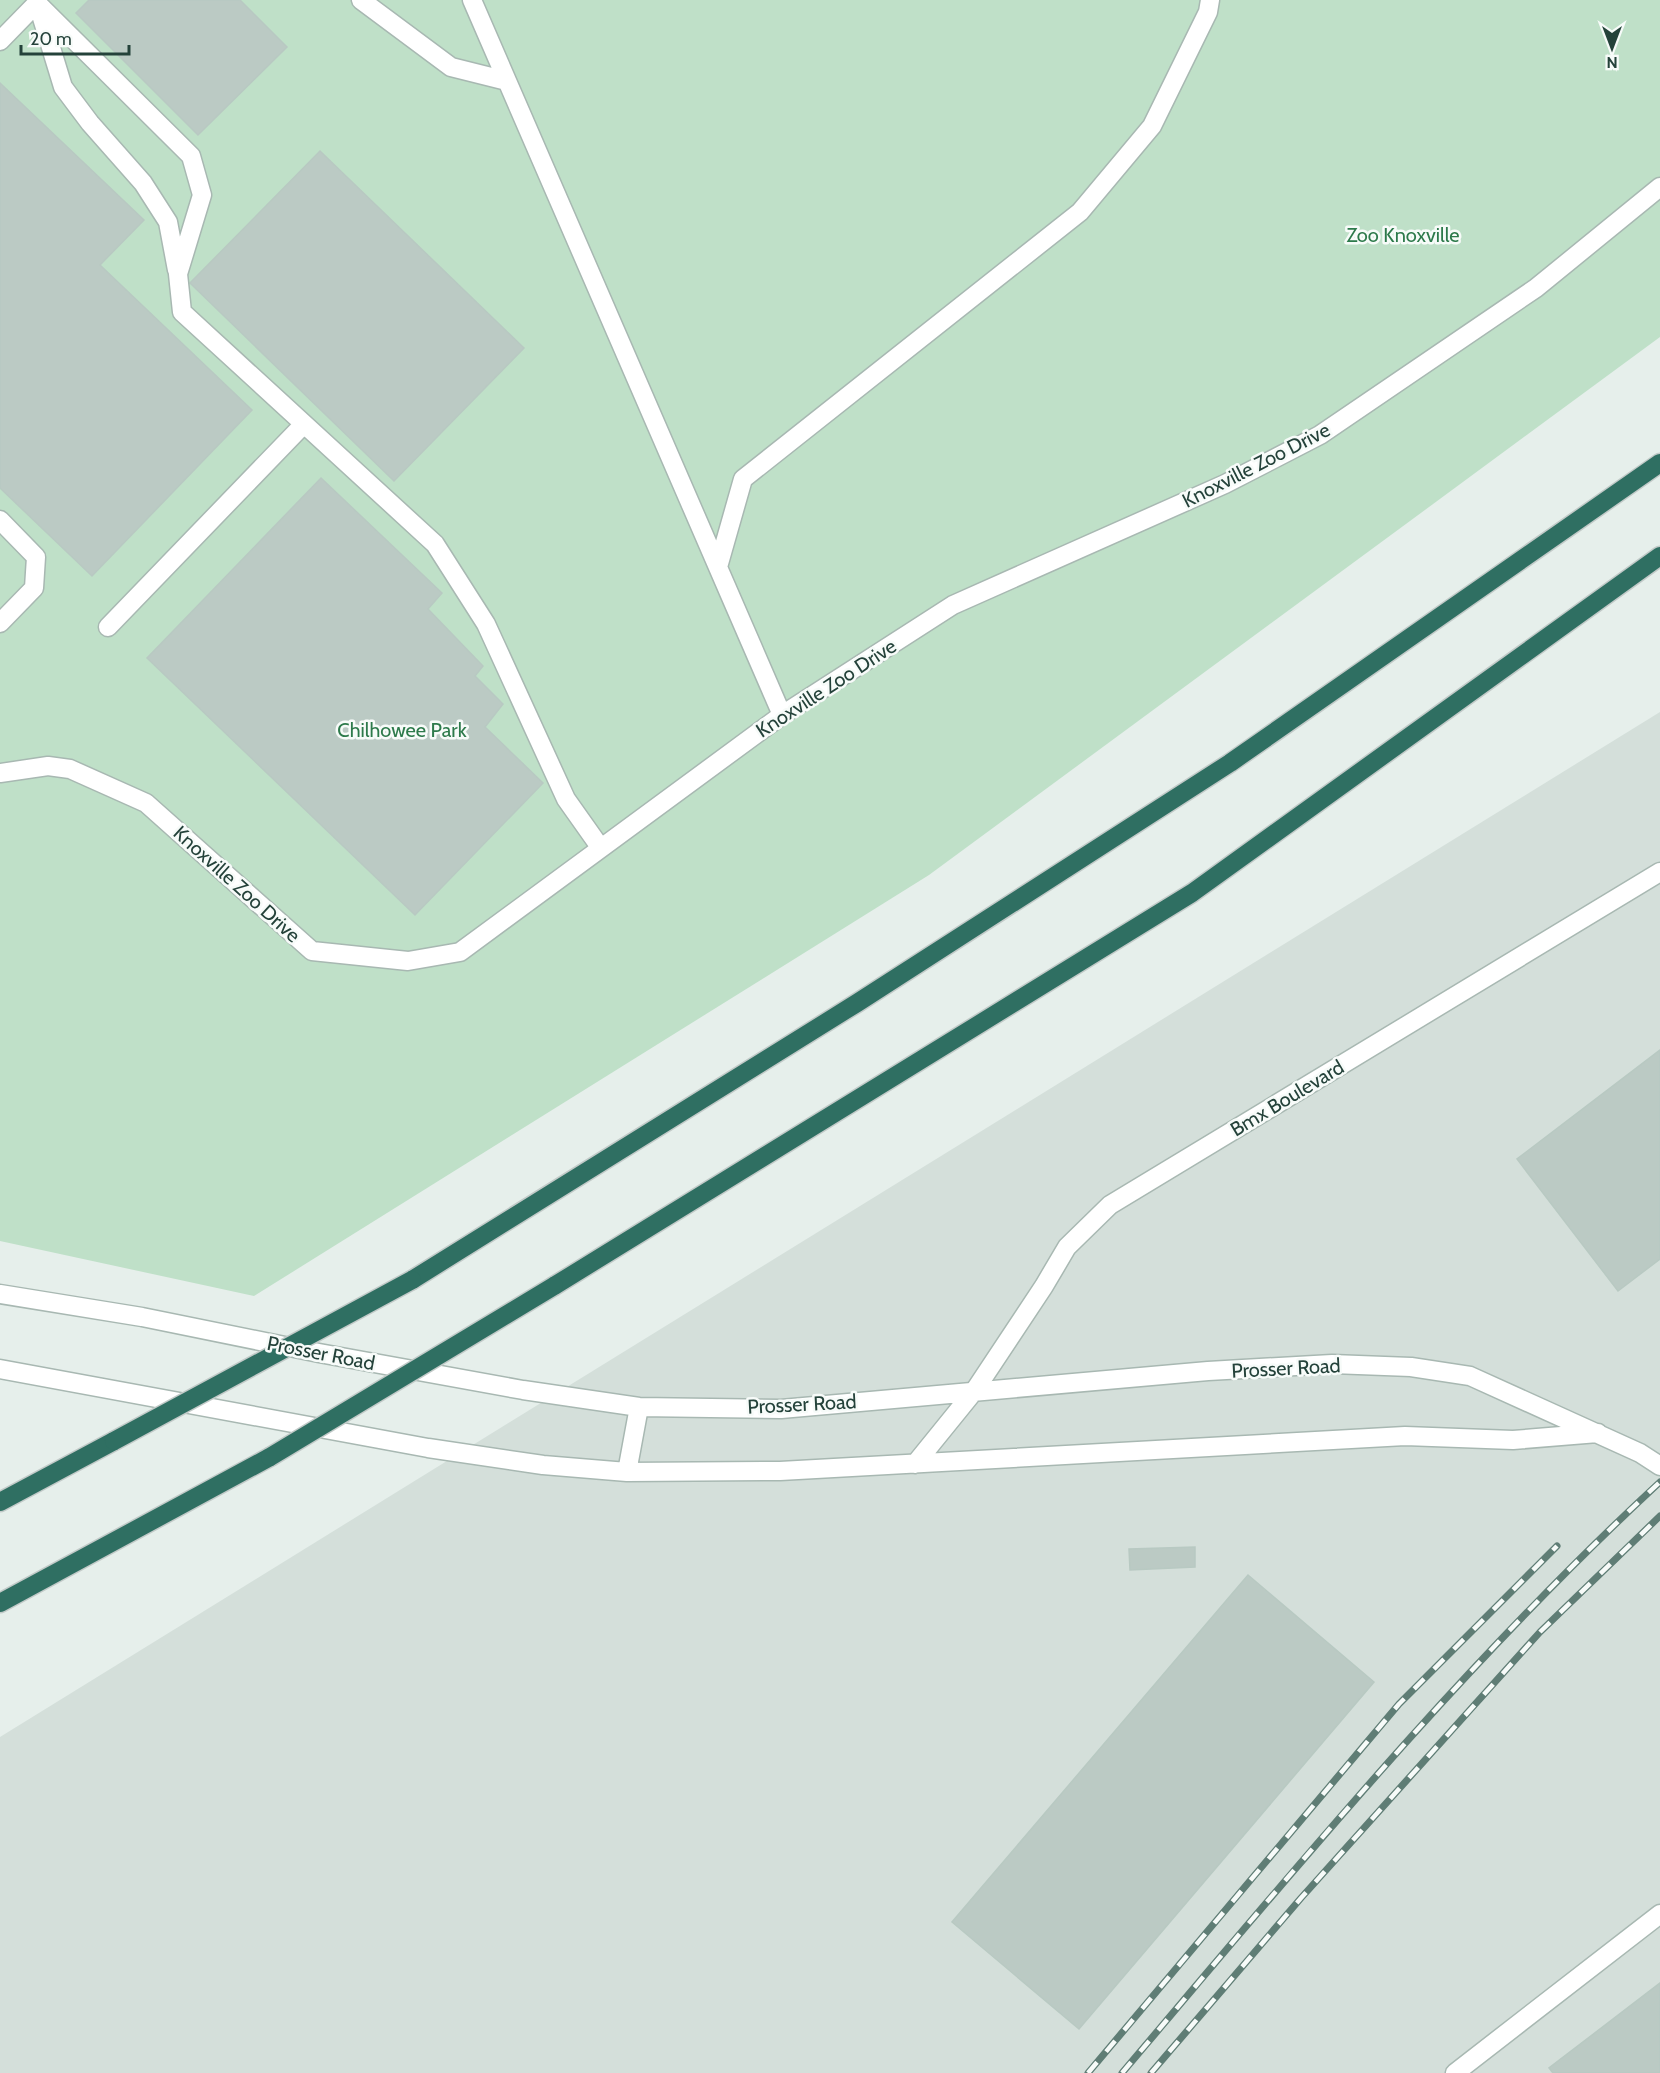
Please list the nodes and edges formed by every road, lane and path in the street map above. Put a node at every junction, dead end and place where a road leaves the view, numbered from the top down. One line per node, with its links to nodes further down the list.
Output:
1 (361, 0): 6 (street)
2 (472, 0): 6 (street)
3 (1210, 0): 13 (street)
4 (39, 2): 5 (street); 8 (street); 8 (street)
5 (0, 41)
6 (507, 81): 13 (street)
7 (1660, 187): 16 (street, Knoxville Zoo Drive)
8 (178, 274): 9 (street)
9 (304, 424): 15 (street); 18 (street)
10 (1660, 463): 28 (highway, bridge)
11 (0, 520): 14 (street)
12 (1660, 556): 29 (highway, bridge)
13 (718, 567): 16 (street)
14 (0, 623)
15 (108, 627)
16 (782, 715): 18 (street, Knoxville Zoo Drive)
17 (0, 773): 18 (street, Knoxville Zoo Drive)
18 (600, 847)
19 (1660, 872): 22 (street, Bmx Boulevard)
20 (0, 1294): 23 (street, Prosser Road)
21 (0, 1369): 27 (street)
22 (975, 1390): 23 (street, Prosser Road); 24 (street, Prosser Road); 25 (street, Bmx Boulevard)
23 (639, 1407): 27 (street)
24 (1600, 1433): 25 (street); 26 (street, Prosser Road)
25 (915, 1464): 27 (street)
26 (1660, 1466)
27 (627, 1472)
28 (0, 1502)
29 (0, 1604)
30 (1660, 1914): 31 (street)
31 (1455, 2073)

